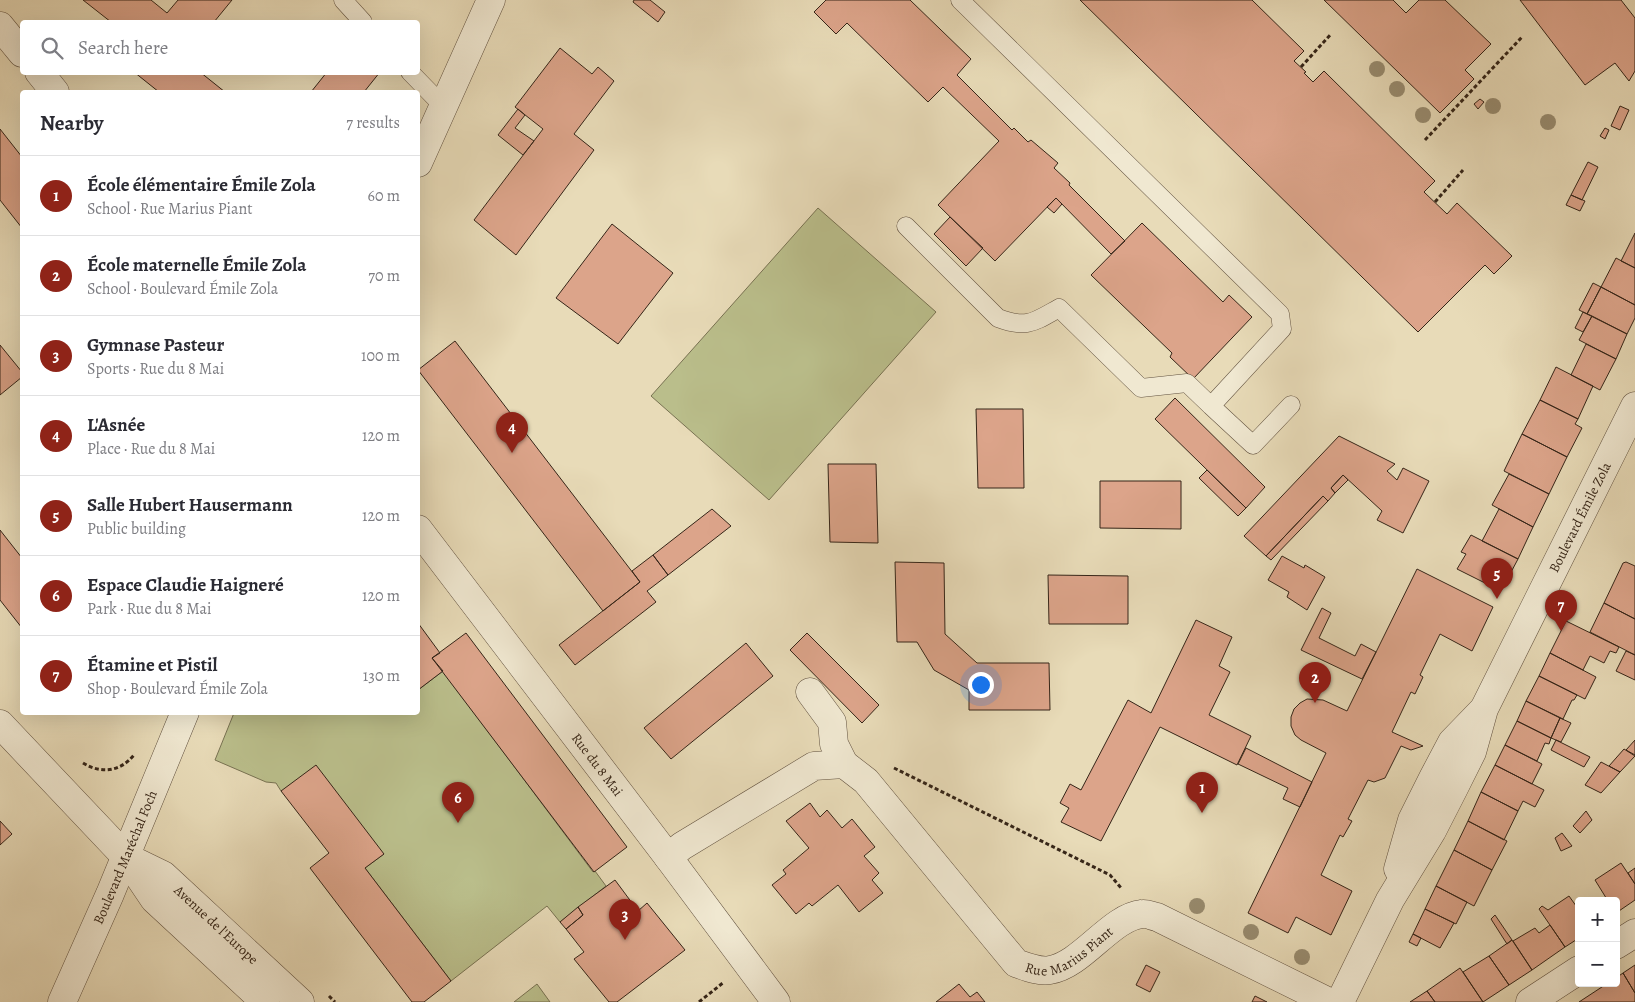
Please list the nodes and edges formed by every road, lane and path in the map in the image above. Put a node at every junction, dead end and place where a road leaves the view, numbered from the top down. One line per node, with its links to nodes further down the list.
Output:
1 (343, 0): 4 (lane)
2 (491, 0): 13 (street)
3 (960, 0): 20 (lane)
4 (361, 20)
5 (0, 26): 8 (street)
6 (1331, 34): 9 (path)
7 (1522, 37): 14 (path)
8 (20, 51)
9 (1301, 67)
10 (41, 75): 12 (street)
11 (413, 75): 13 (lane)
12 (53, 90)
13 (442, 106): 15 (street)
14 (1425, 140)
15 (420, 158)
16 (1463, 170): 17 (path)
17 (1435, 202)
18 (906, 226): 20 (lane)
19 (1291, 405): 20 (lane)
20 (1211, 406)
21 (1635, 406): 41 (street, Boulevard Émile Zola)
22 (420, 532): 31 (street, Rue du 8 Mai)
23 (810, 692): 28 (street, Rue Marius Piant)
24 (184, 715): 30 (street, Boulevard Maréchal Foch)
25 (0, 724): 30 (street, Avenue de l'Europe)
26 (137, 752): 27 (path)
27 (83, 764)
28 (844, 764): 31 (street); 32 (street, Rue Marius Piant)
29 (893, 767): 32 (path)
30 (125, 856): 36 (street, Boulevard Maréchal Foch); 37 (street, Avenue de l'Europe); 38 (street, Avenue de l'Europe)
31 (668, 857): 39 (street, Rue du 8 Mai)
32 (1143, 913): 40 (street)
33 (1635, 933): 34 (street)
34 (1620, 942)
35 (1575, 973): 42 (street)
36 (62, 1002)
37 (265, 1002)
38 (300, 1002)
39 (776, 1002)
40 (1329, 1002)
41 (1340, 1002)
42 (1530, 1002)

